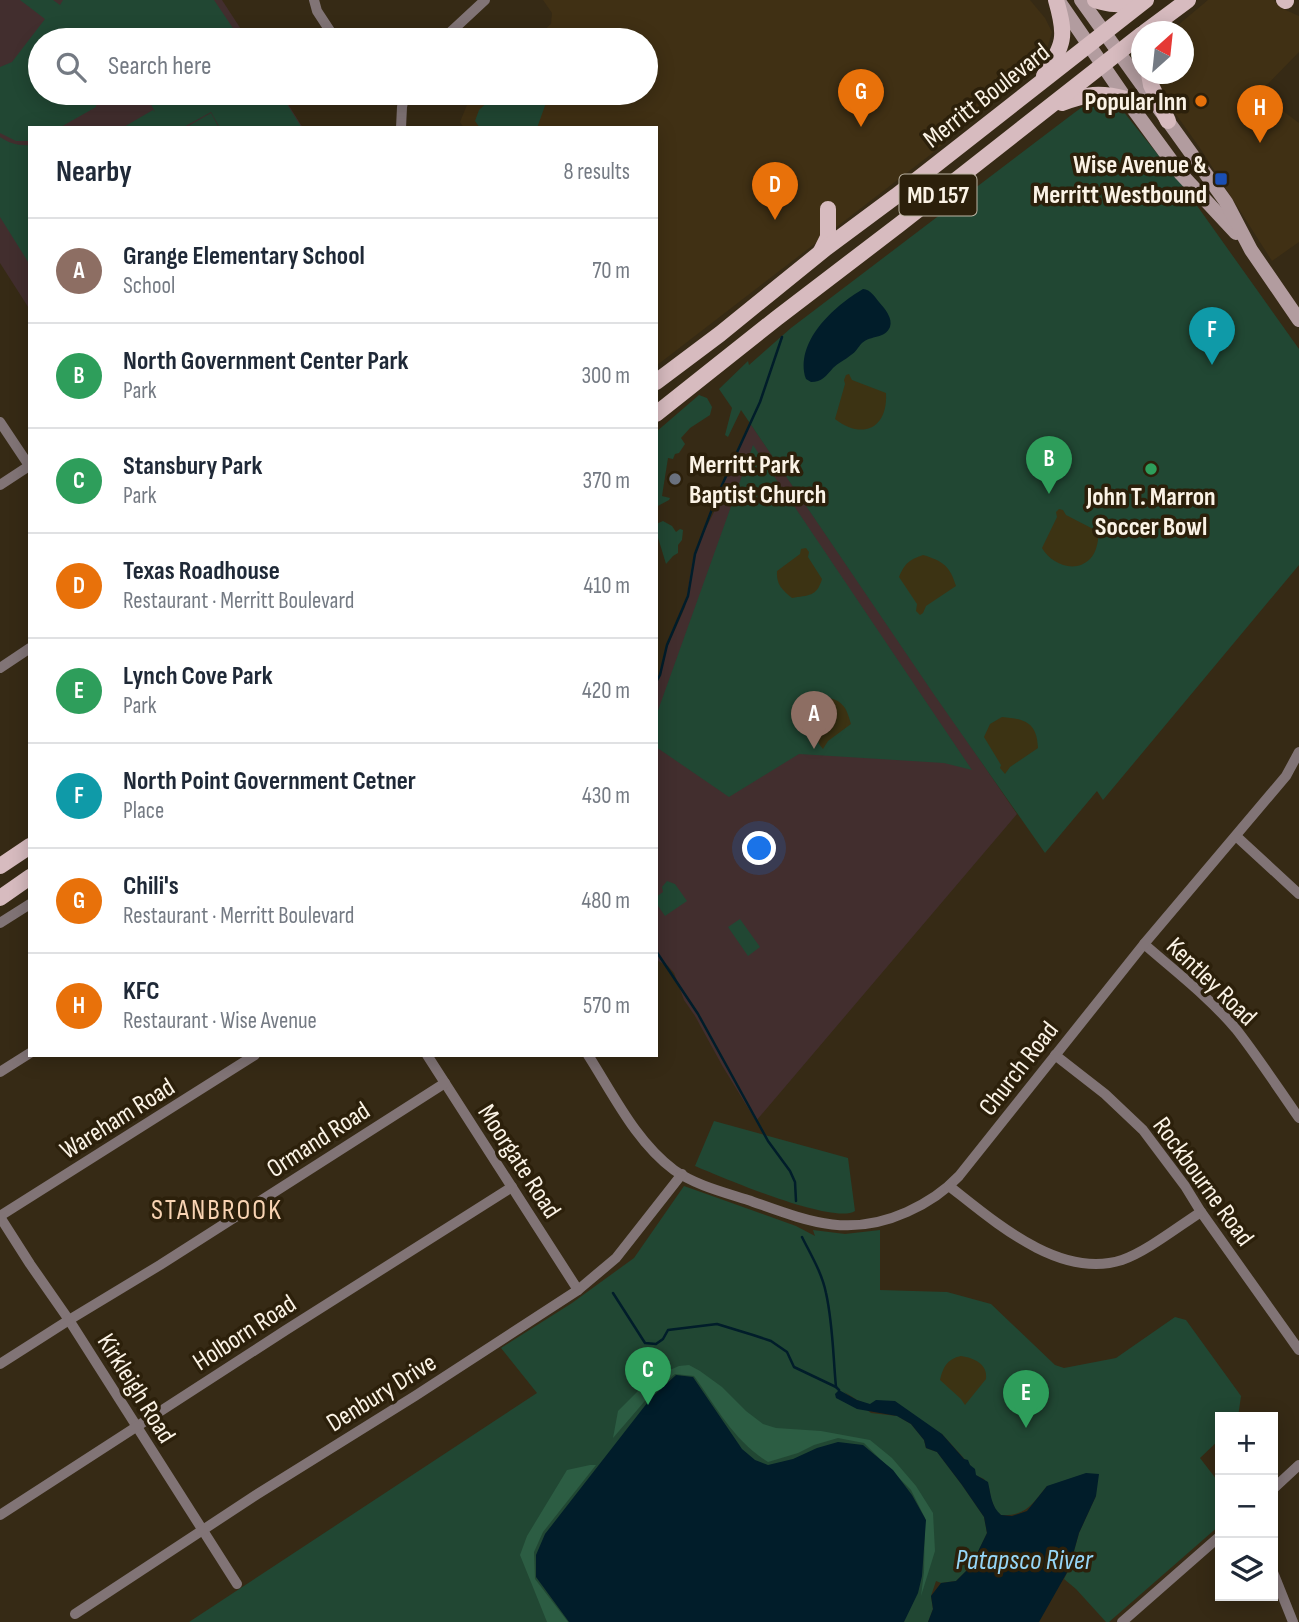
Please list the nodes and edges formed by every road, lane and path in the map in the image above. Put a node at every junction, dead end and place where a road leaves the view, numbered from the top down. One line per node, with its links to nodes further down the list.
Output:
1 (314, 0): 11 (street)
2 (485, 0): 12 (street)
3 (1057, 0): 15 (main road); 19 (main road)
4 (1081, 0): 13 (main road)
5 (1095, 0): 6 (main road)
6 (1134, 0)
7 (1146, 0): 13 (main road, Merritt Boulevard / MD 157)
8 (1189, 0): 9 (main road, Merritt Boulevard / MD 157); 10 (main road)
9 (1160, 21)
10 (1173, 21)
11 (328, 28)
12 (455, 28)
13 (1105, 32): 15 (main road, Merritt Boulevard / MD 157); 16 (main road)
14 (1131, 42): 16 (main road, Merritt Boulevard / MD 157)
15 (1088, 45): 17 (main road); 19 (main road, Merritt Boulevard / MD 157)
16 (1119, 52): 17 (main road, Merritt Boulevard / MD 157); 23 (main road)
17 (1102, 64): 20 (main road); 22 (main road, Merritt Boulevard / MD 157)
18 (1151, 84): 23 (main road)
19 (1038, 85): 27 (main road, Merritt Boulevard / MD 157)
20 (1126, 99): 22 (main road); 26 (main road)
21 (402, 105): 24 (street)
22 (1046, 109): 32 (main road, Merritt Boulevard / MD 157)
23 (1168, 121): 26 (main road)
24 (401, 126)
25 (828, 209): 27 (main road)
26 (1251, 250): 28 (main road)
27 (821, 251): 29 (main road, Merritt Boulevard / MD 157)
28 (1299, 320)
29 (720, 334): 30 (main road); 31 (main road, Merritt Boulevard / MD 157)
30 (658, 370)
31 (658, 380)
32 (680, 395): 33 (main road, Merritt Boulevard / MD 157); 35 (main road)
33 (658, 412)
34 (0, 422): 36 (street)
35 (658, 424)
36 (28, 465)
37 (28, 468): 38 (street)
38 (0, 485)
39 (28, 649): 40 (street)
40 (0, 668)
41 (1299, 752): 42 (street, Church Road)
42 (1236, 836): 46 (street); 50 (street, Church Road)
43 (28, 847): 44 (main road)
44 (0, 866)
45 (28, 878): 47 (main road)
46 (1299, 894)
47 (0, 898)
48 (28, 905): 49 (street)
49 (0, 923)
50 (1144, 944): 52 (street, Church Road); 58 (street, Kentley Road)
51 (28, 1054): 56 (street)
52 (1055, 1055): 60 (street, Church Road); 62 (street, Rockbourne Road)
53 (252, 1057): 63 (street, Wareham Road)
54 (428, 1057): 57 (street, Moorgate Road)
55 (589, 1057): 59 (street, Church Road)
56 (0, 1072)
57 (445, 1083): 61 (street, Moorgate Road); 65 (street, Ormand Road)
58 (1299, 1118)
59 (682, 1174): 60 (street, Church Road); 64 (street, Denbury Drive)
60 (950, 1186): 62 (street)
61 (512, 1187): 64 (street, Moorgate Road); 68 (street, Holborn Road)
62 (1201, 1212): 66 (street, Rockbourne Road)
63 (0, 1216): 65 (street, Kirkleigh Road)
64 (578, 1290): 72 (street, Denbury Drive)
65 (69, 1320): 67 (street, Ormand Road); 68 (street, Kirkleigh Road)
66 (1299, 1350)
67 (0, 1364)
68 (136, 1426): 71 (street, Holborn Road); 72 (street, Kirkleigh Road)
69 (1299, 1465): 70 (street)
70 (1278, 1484)
71 (0, 1515)
72 (202, 1531): 74 (street, Kirkleigh Road); 76 (street, Denbury Drive)
73 (1218, 1538): 77 (street)
74 (237, 1584)
75 (1278, 1584): 78 (street)
76 (75, 1614)
77 (1122, 1622)
78 (1293, 1622)

